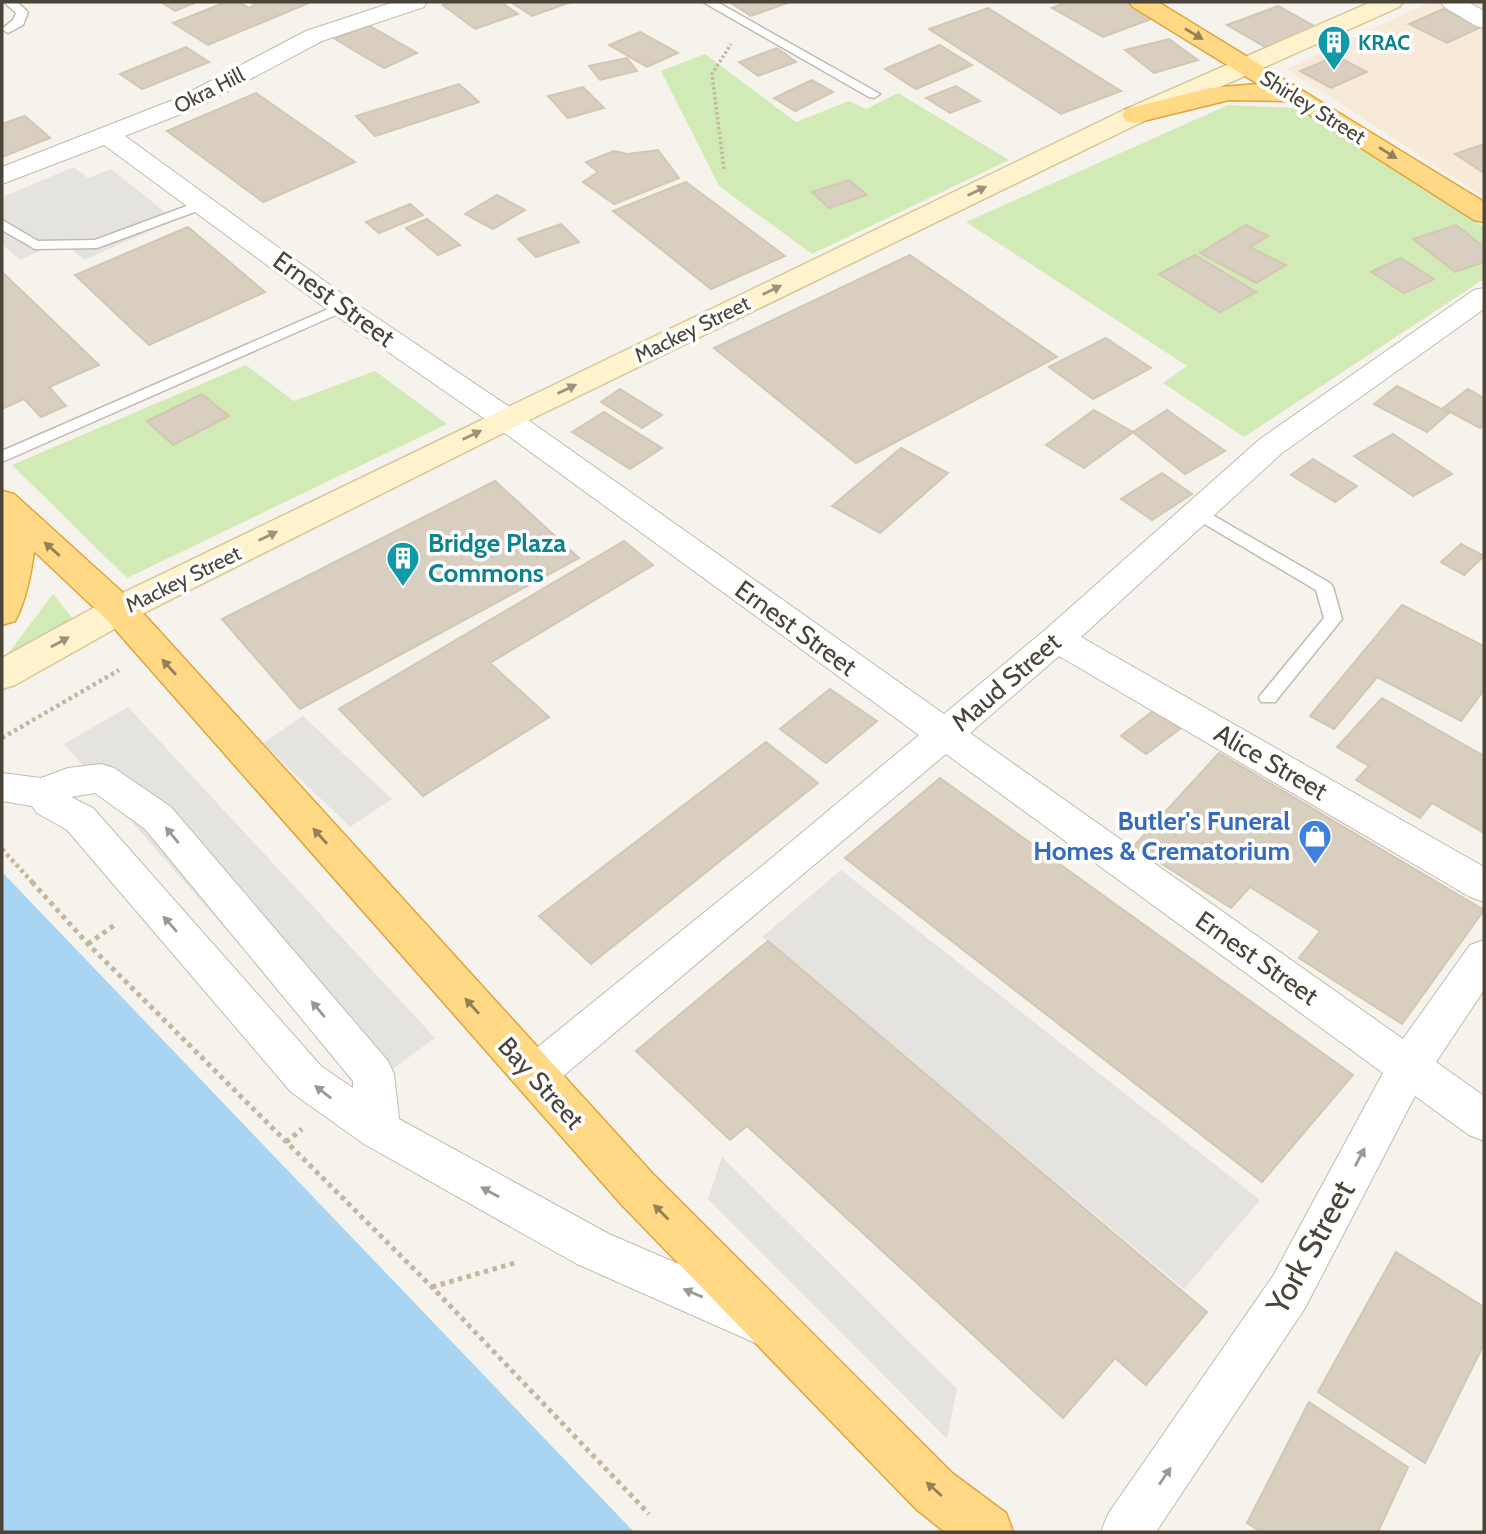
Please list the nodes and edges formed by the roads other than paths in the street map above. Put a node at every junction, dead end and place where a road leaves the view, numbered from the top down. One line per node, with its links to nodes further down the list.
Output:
1 (10, 2): 8 (lane)
2 (416, 2): 13 (street, Okra Hill)
3 (709, 2): 10 (lane)
4 (1141, 2): 9 (highway, Shirley Street, one-way to 9)
5 (1391, 2): 9 (main road, Mackey Street)
6 (1452, 2): 7 (street)
7 (1484, 21)
8 (8, 29)
9 (1247, 65): 11 (highway, Shirley Street); 12 (main road, Mackey Street)
10 (874, 94)
11 (1297, 96): 12 (highway); 16 (highway, Shirley Street, one-way to 16)
12 (1135, 115): 20 (main road, Mackey Street, one-way to 12)
13 (107, 136): 14 (street, Okra Hill); 15 (street, Ernest Street)
14 (2, 176)
15 (203, 204): 17 (lane); 19 (street, Ernest Street)
16 (1484, 214)
17 (2, 224)
18 (1484, 296): 23 (street, Maud Street)
19 (342, 307): 20 (street, Ernest Street); 21 (lane)
20 (506, 419): 24 (main road, Mackey Street, one-way to 20); 29 (street, Ernest Street)
21 (2, 457)
22 (11, 511): 24 (highway, Bay Street, one-way to 22); 25 (highway)
23 (1197, 512): 26 (street, Maud Street); 28 (lane)
24 (119, 610): 27 (main road, Mackey Street, one-way to 24); 35 (highway, Bay Street, one-way to 24)
25 (2, 612)
26 (1057, 639): 29 (street, Maud Street); 32 (street, Alice Street)
27 (2, 675)
28 (1268, 697)
29 (944, 736): 34 (street, Ernest Street); 35 (street, Maud Street)
30 (2, 787): 31 (street)
31 (44, 793): 37 (street, one-way to 31); 37 (street, one-way to 31)
32 (1484, 886)
33 (1484, 957): 34 (street, York Street)
34 (1409, 1066): 36 (street, Ernest Street); 40 (street, York Street, one-way to 34)
35 (534, 1075): 38 (highway, Bay Street, one-way to 35)
36 (1484, 1121)
37 (379, 1130): 38 (street, one-way to 37)
38 (779, 1330): 39 (highway, Bay Street, one-way to 38)
39 (987, 1532)
40 (1126, 1532)

